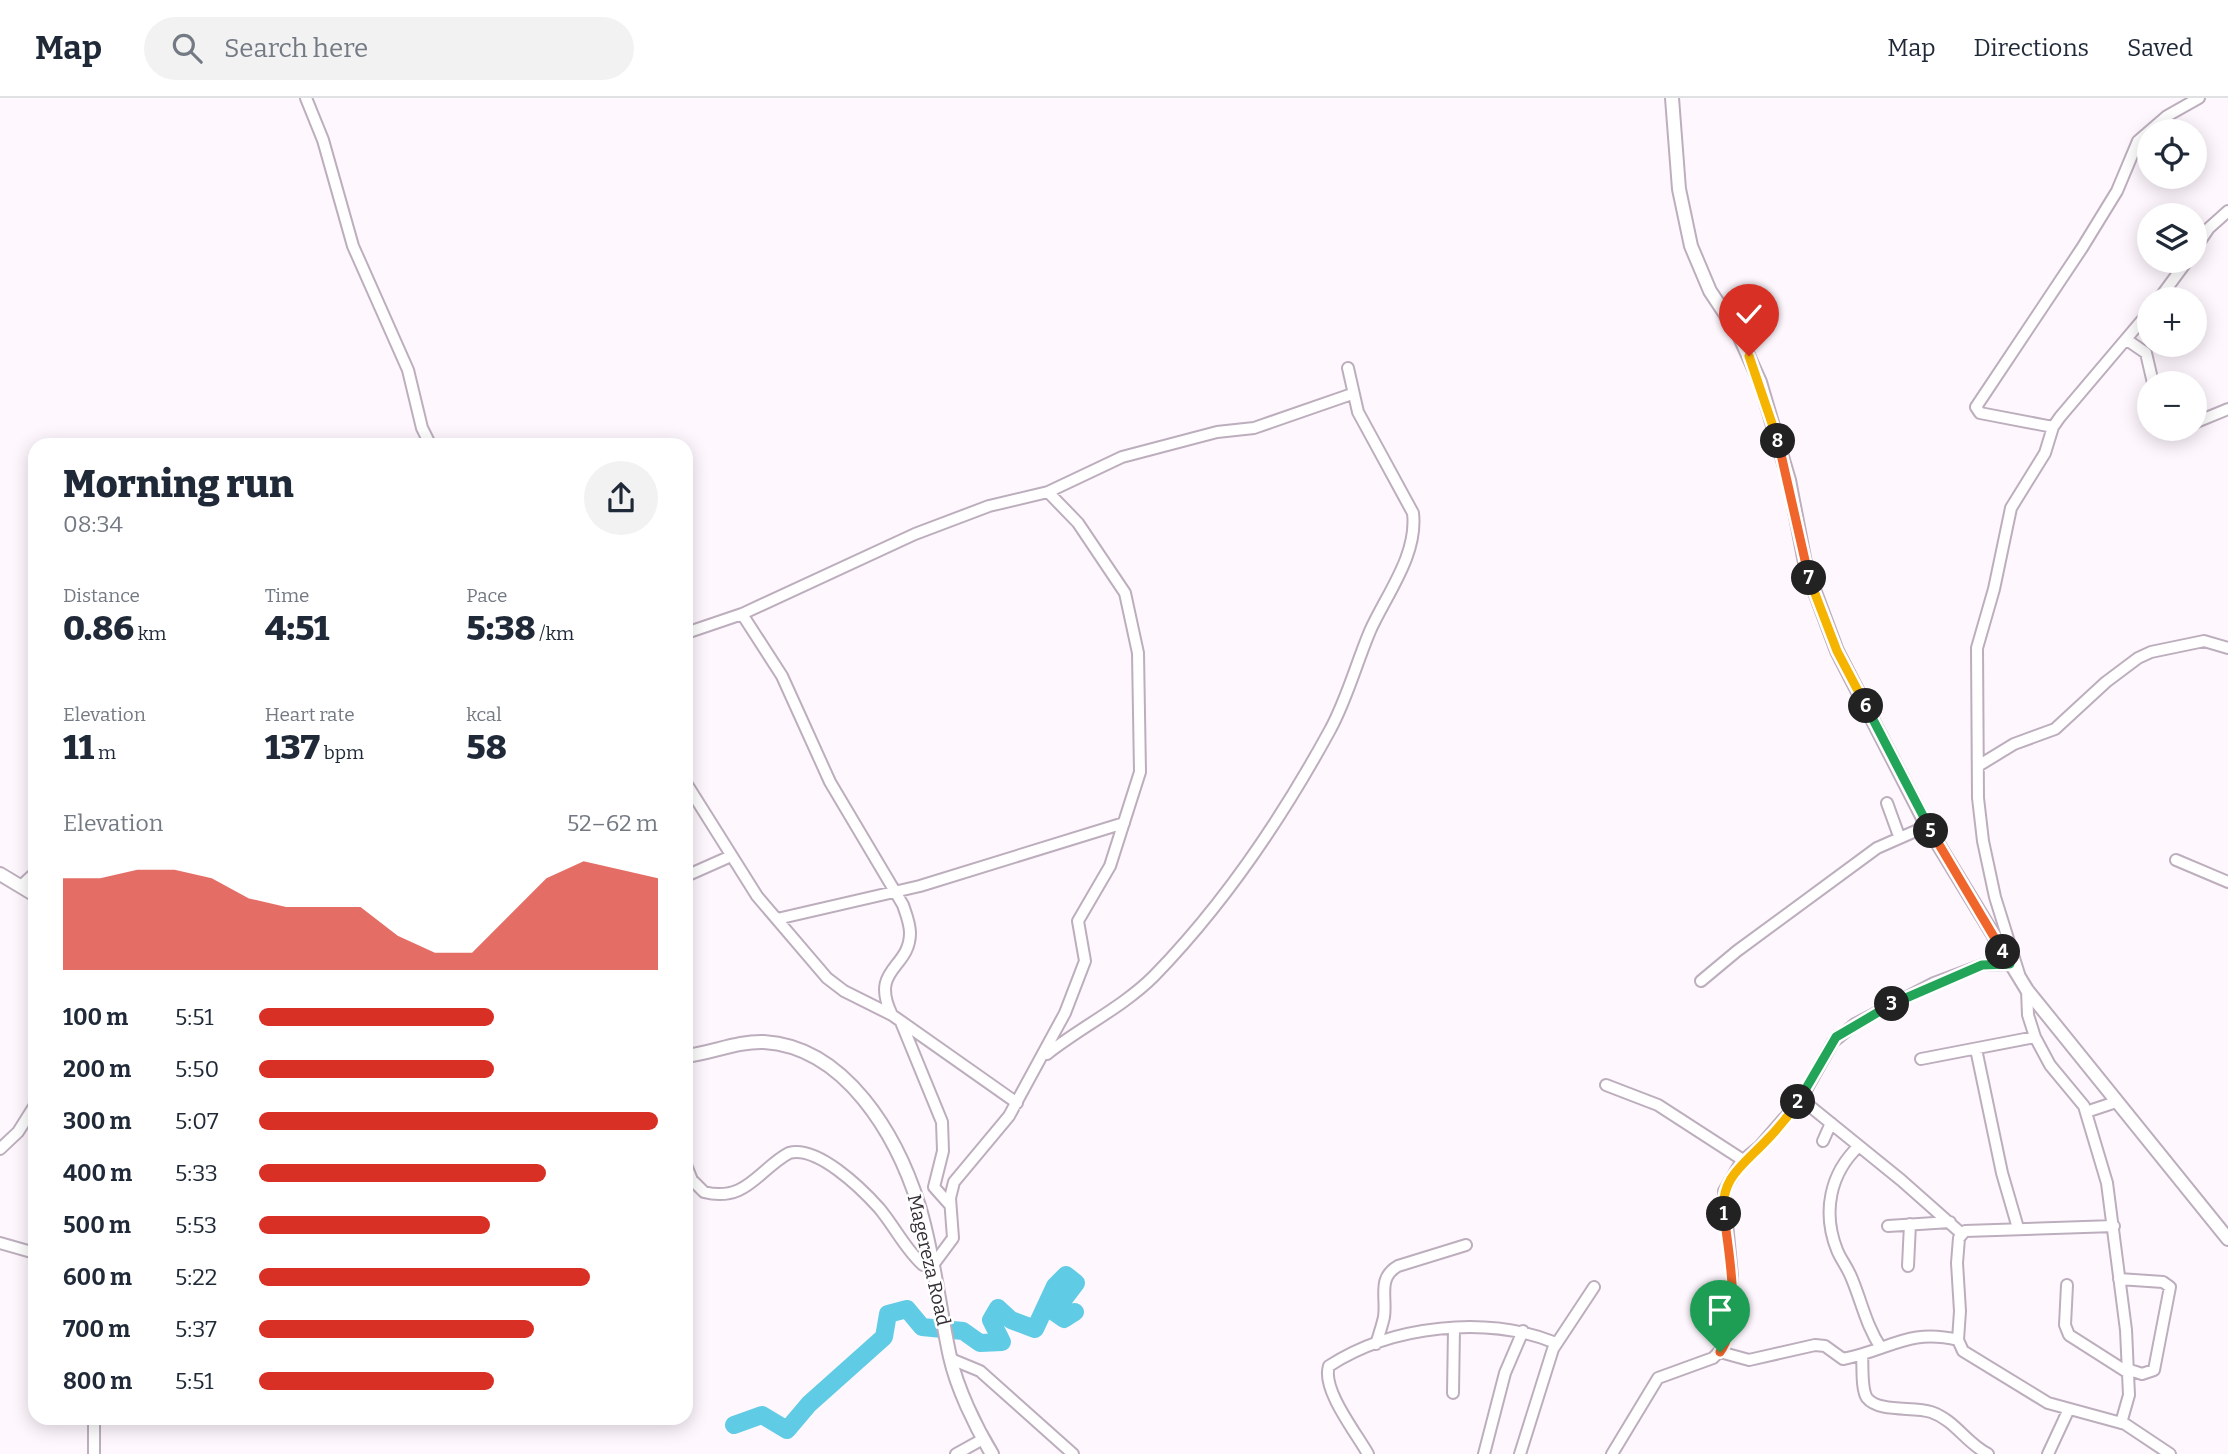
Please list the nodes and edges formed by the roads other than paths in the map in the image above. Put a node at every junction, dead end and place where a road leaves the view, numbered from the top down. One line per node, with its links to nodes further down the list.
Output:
1 (306, 98): 14 (street)
2 (1672, 98): 23 (street)
3 (2199, 98): 13 (street)
4 (2228, 211): 5 (street)
5 (2207, 232)
6 (2137, 327): 7 (street)
7 (2127, 340): 9 (street); 13 (street)
8 (1348, 368): 10 (street)
9 (2150, 371)
10 (1352, 394): 15 (street); 42 (street)
11 (2228, 409): 12 (street)
12 (2207, 418)
13 (2053, 428): 19 (street)
14 (427, 438)
15 (1048, 492): 16 (street); 22 (street)
16 (742, 614): 17 (street); 33 (street)
17 (693, 631)
18 (2228, 648): 19 (street)
19 (1978, 766): 37 (street)
20 (693, 798): 25 (street)
21 (1887, 803): 24 (street)
22 (1124, 823): 33 (street); 42 (street)
23 (1927, 826): 24 (street); 35 (street)
24 (1899, 836): 36 (street)
25 (731, 856): 27 (street); 34 (street)
26 (2176, 860): 30 (street)
27 (693, 873)
28 (0, 874): 31 (street)
29 (28, 880): 31 (street)
30 (2228, 882)
31 (21, 886): 32 (street)
32 (28, 890)
33 (898, 892): 34 (street); 38 (street)
34 (777, 919): 38 (street)
35 (2010, 964): 37 (street); 45 (street)
36 (1701, 981)
37 (2023, 984): 39 (street); 46 (street)
38 (896, 1018): 47 (street); 56 (street)
39 (2035, 1037): 40 (street); 48 (street)
40 (1976, 1049): 43 (street); 61 (street)
41 (693, 1055): 67 (street, Magereza Road)
42 (1044, 1055): 47 (street)
43 (1921, 1059)
44 (1606, 1085): 54 (street)
45 (1801, 1099): 50 (street); 54 (street)
46 (2116, 1102): 48 (street); 63 (street)
47 (1017, 1104): 56 (street)
48 (2087, 1112): 60 (street)
49 (28, 1116): 53 (street)
50 (1830, 1123): 51 (street); 52 (street)
51 (1823, 1140)
52 (1859, 1146): 57 (street); 77 (street)
53 (0, 1149)
54 (1743, 1160): 78 (street)
55 (693, 1182): 67 (street)
56 (950, 1205): 67 (street)
57 (1950, 1222): 58 (street); 62 (street)
58 (1910, 1224): 59 (street); 68 (street)
59 (1888, 1226)
60 (2114, 1226): 61 (street); 69 (street)
61 (2018, 1228): 62 (street)
62 (1962, 1234): 74 (street)
63 (2228, 1239)
64 (0, 1243): 66 (street)
65 (1466, 1245): 76 (street)
66 (28, 1251)
67 (933, 1265): 80 (street, Magereza Road)
68 (1908, 1266)
69 (2119, 1279): 81 (street); 81 (street)
70 (2067, 1285): 81 (street)
71 (1594, 1287): 75 (street)
72 (1454, 1328): 73 (street); 76 (street); 82 (street)
73 (1523, 1331): 75 (street); 92 (street)
74 (1958, 1340): 77 (street); 83 (street)
75 (1556, 1343): 93 (street)
76 (1376, 1344): 91 (street)
77 (1881, 1348): 79 (street)
78 (1720, 1352): 79 (street); 94 (street)
79 (1862, 1354): 95 (street)
80 (951, 1359): 86 (street, Magereza Road); 90 (street)
81 (2127, 1371): 84 (street)
82 (1453, 1393)
83 (2068, 1410): 84 (street); 96 (street)
84 (2121, 1423): 97 (street)
85 (94, 1425): 87 (street)
86 (983, 1439): 88 (street); 89 (street, Magereza Road)
87 (94, 1454)
88 (956, 1454)
89 (992, 1454)
90 (1073, 1454)
91 (1368, 1454)
92 (1484, 1454)
93 (1520, 1454)
94 (1612, 1454)
95 (1988, 1454)
96 (2048, 1454)
97 (2170, 1454)

